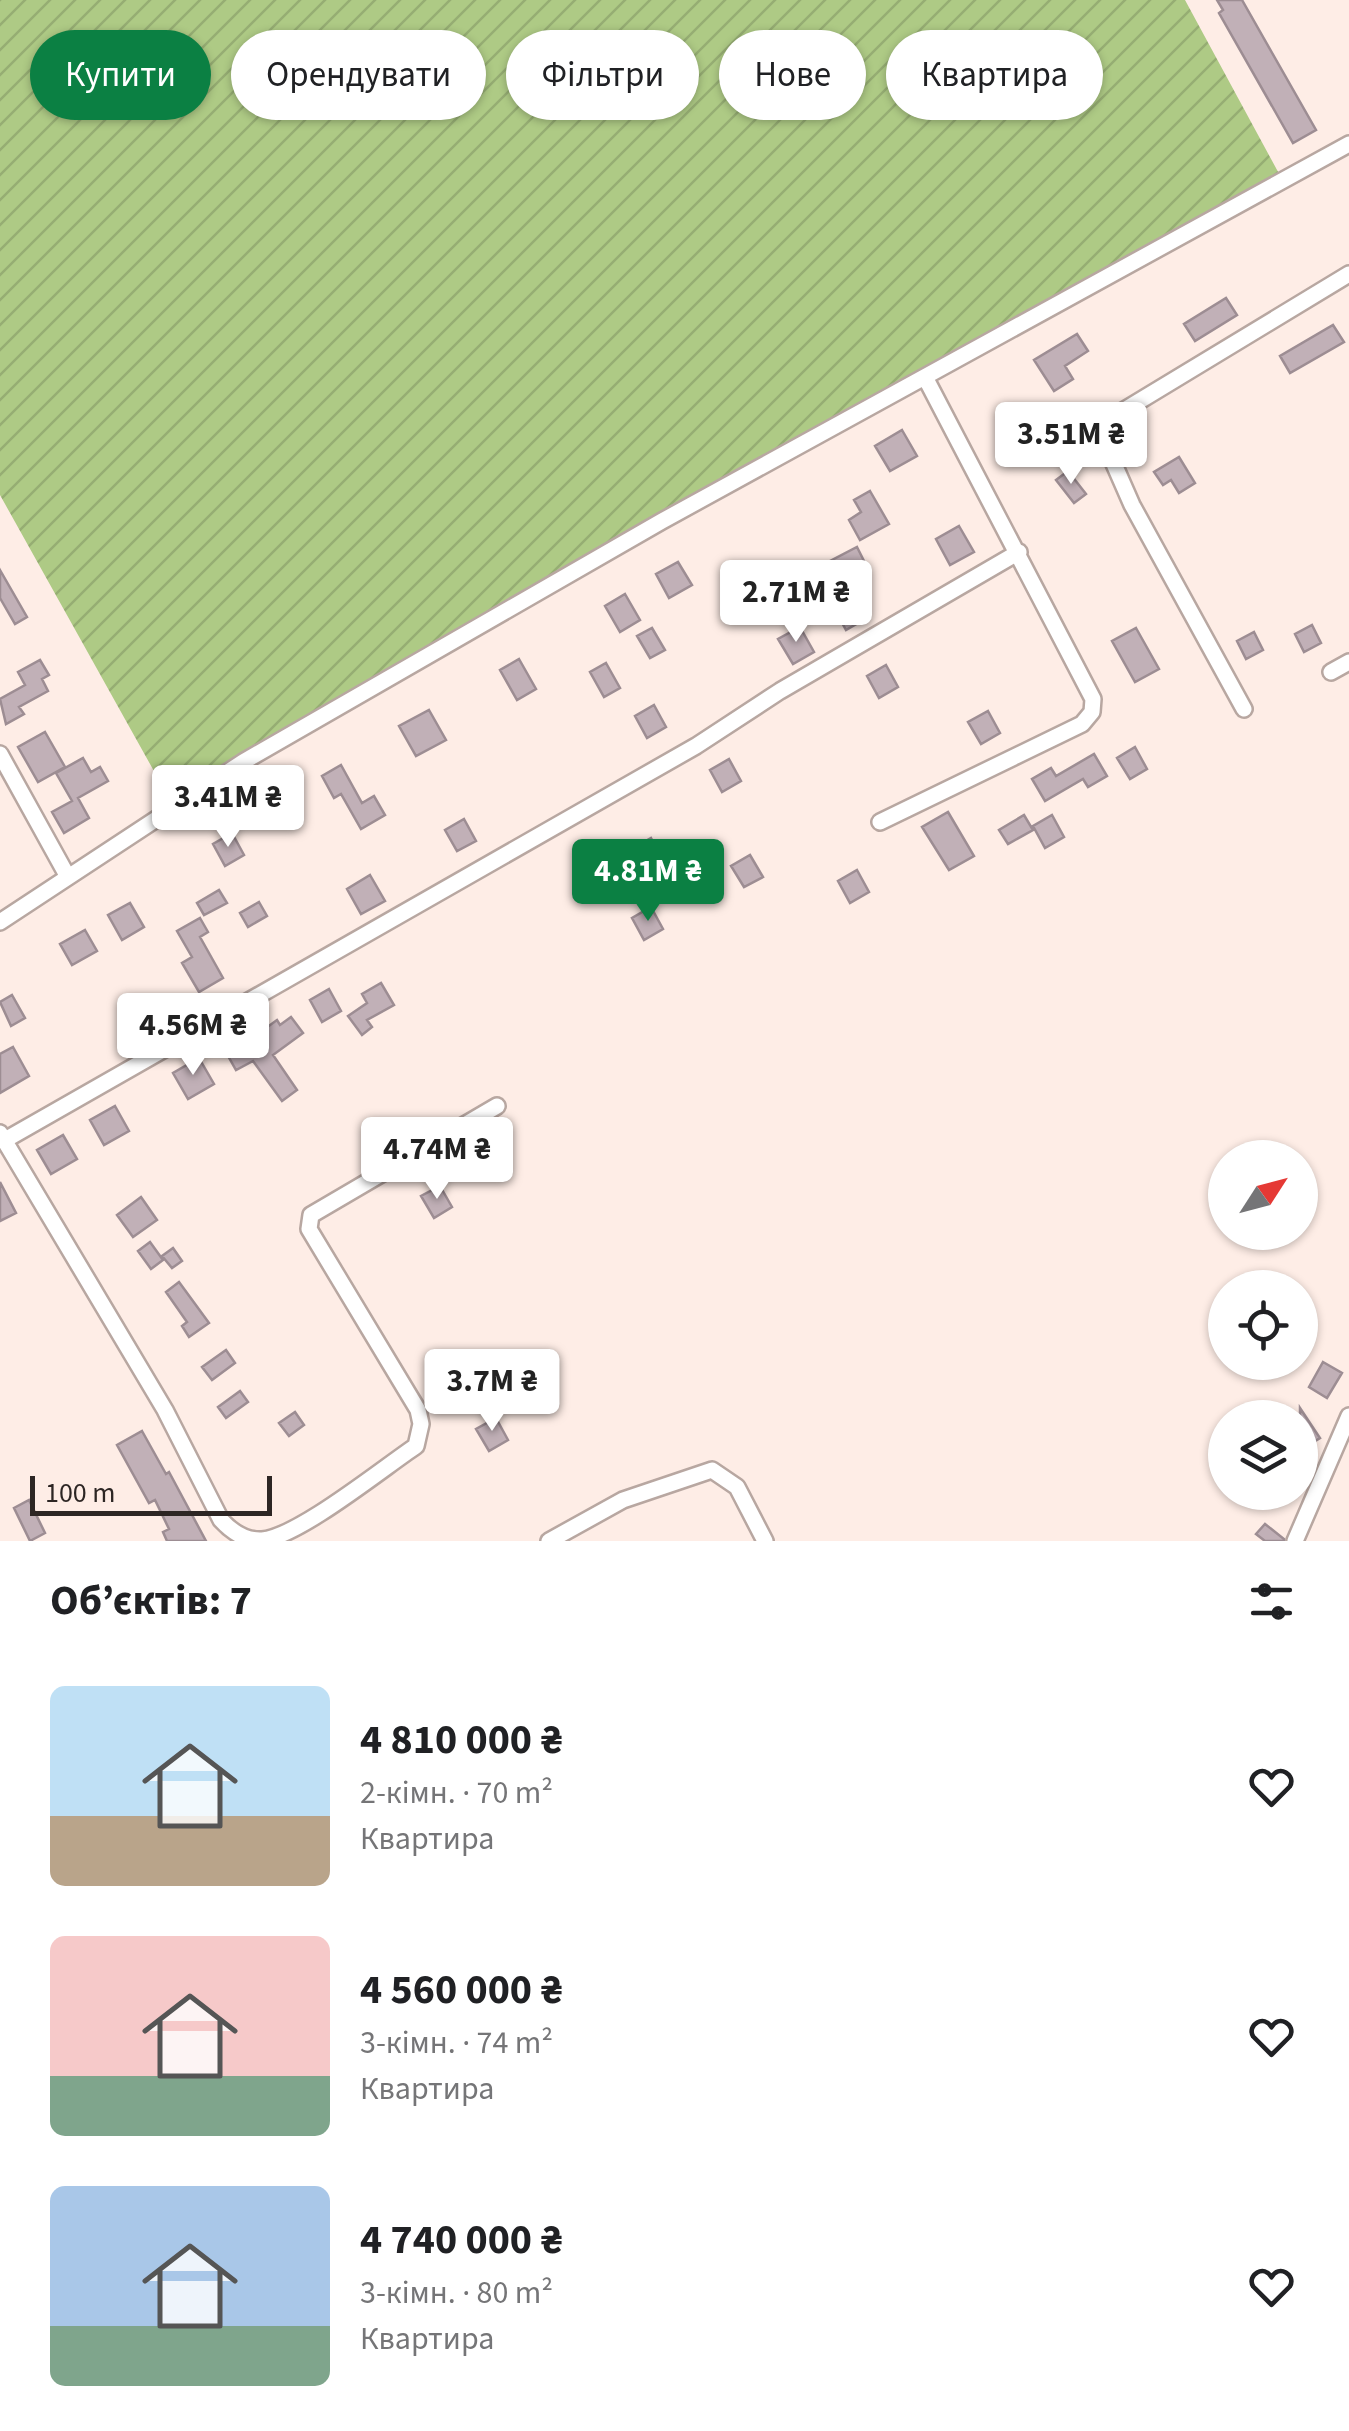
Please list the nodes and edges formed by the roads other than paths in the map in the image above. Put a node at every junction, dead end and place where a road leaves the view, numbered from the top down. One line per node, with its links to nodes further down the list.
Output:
1 (1349, 144): 3 (street)
2 (1349, 274): 7 (street)
3 (926, 379): 4 (street); 10 (street)
4 (1019, 552): 9 (street); 13 (street)
5 (1349, 662): 6 (street)
6 (1331, 672)
7 (1244, 709)
8 (0, 754): 10 (street)
9 (880, 822)
10 (68, 877): 11 (street)
11 (0, 922)
12 (497, 1106): 13 (street)
13 (2, 1136)
14 (1349, 1416): 17 (street)
15 (550, 1541): 16 (street)
16 (765, 1541)
17 (1295, 1541)

